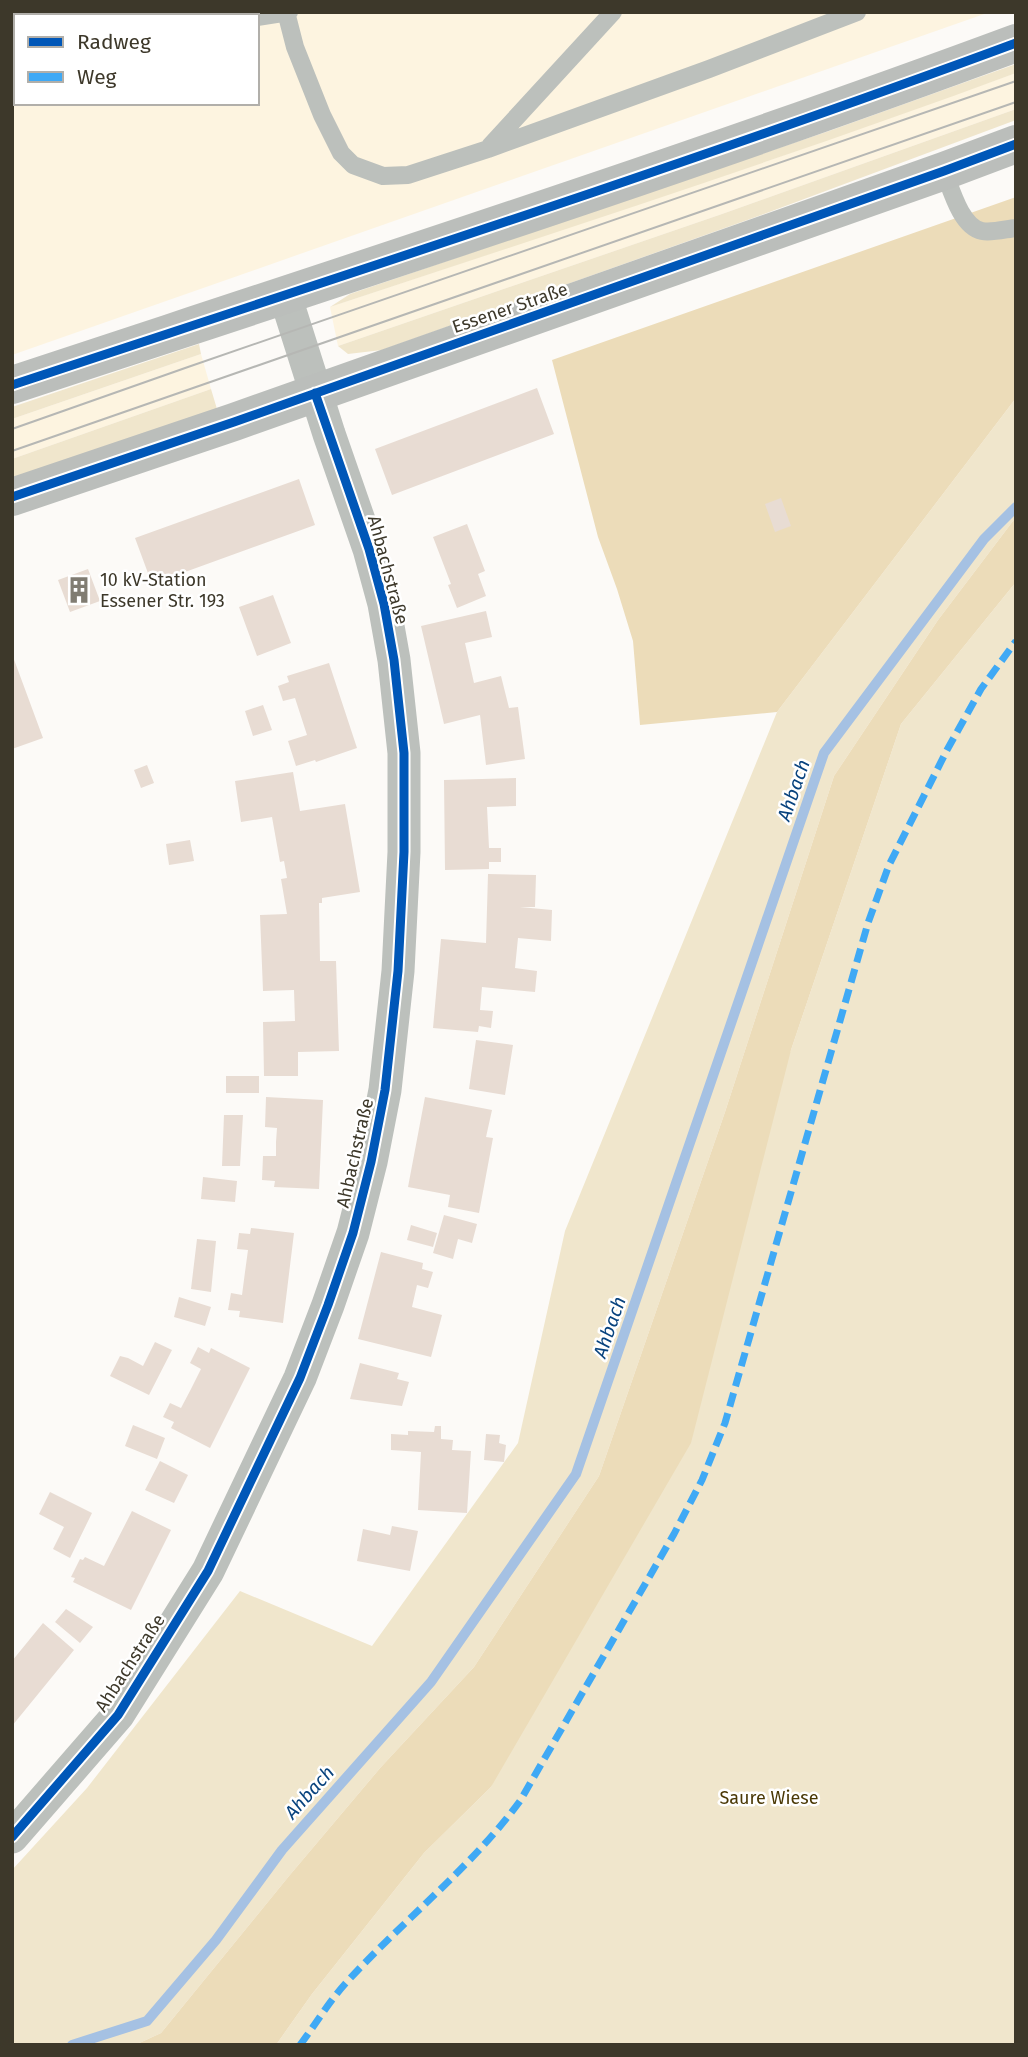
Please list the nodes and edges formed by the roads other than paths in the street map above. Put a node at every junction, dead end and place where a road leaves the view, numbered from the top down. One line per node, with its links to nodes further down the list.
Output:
1 (613, 12): 7 (lane)
2 (857, 12): 7 (lane)
3 (287, 13): 4 (lane); 7 (lane)
4 (259, 18)
5 (1016, 43): 10 (main road)
6 (1016, 144): 8 (main road, Essener Straße)
7 (488, 149)
8 (944, 171): 9 (lane); 12 (main road, Essener Straße)
9 (1016, 228)
10 (285, 295): 11 (main road); 12 (street, Ahbachstraße)
11 (12, 386)
12 (315, 393): 13 (main road, Essener Straße); 14 (street, Ahbachstraße)
13 (12, 498)
14 (12, 1837)

